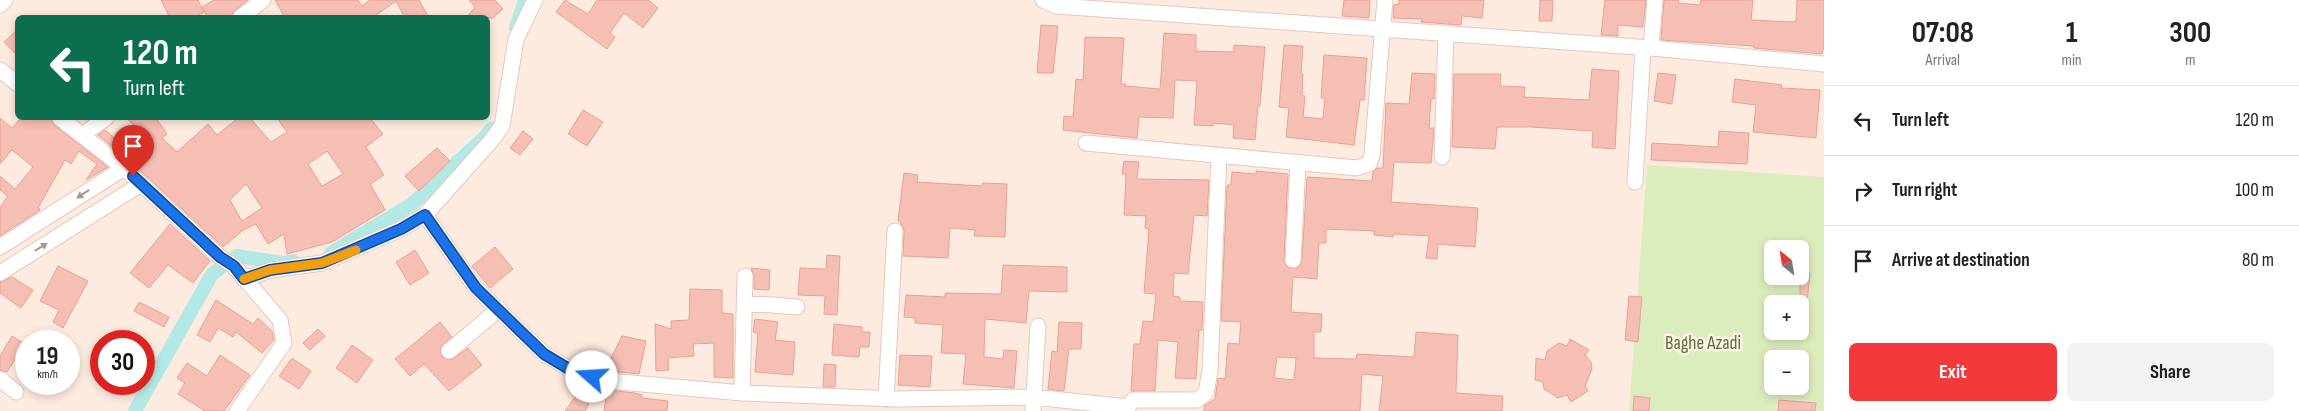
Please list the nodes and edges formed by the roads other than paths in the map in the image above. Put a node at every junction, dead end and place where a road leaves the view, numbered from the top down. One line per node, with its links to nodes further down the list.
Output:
1 (5, 0): 7 (street)
2 (263, 0): 9 (street)
3 (535, 0): 26 (street)
4 (1043, 0): 8 (street)
5 (1386, 0): 10 (street)
6 (1655, 0): 12 (street)
7 (0, 5)
8 (1159, 7): 10 (street)
9 (244, 15)
10 (1383, 30): 11 (street); 22 (street)
11 (1446, 33): 12 (street); 21 (street)
12 (1647, 48): 13 (street); 24 (street)
13 (1824, 64)
14 (0, 70): 15 (street)
15 (15, 82)
16 (63, 120): 18 (street)
17 (103, 120): 18 (street)
18 (82, 135): 23 (street)
19 (1086, 143): 20 (street)
20 (1219, 155): 22 (street); 42 (street)
21 (1442, 157)
22 (1298, 163): 29 (street)
23 (124, 168): 25 (street); 28 (street, one-way to 28)
24 (1635, 182)
25 (142, 184): 30 (street, one-way to 25); 32 (street)
26 (425, 215): 32 (street); 35 (street)
27 (895, 231): 41 (street)
28 (0, 247)
29 (1293, 260)
30 (0, 273)
31 (745, 276): 33 (street)
32 (244, 279): 43 (street)
33 (745, 302): 34 (street); 40 (street)
34 (797, 307)
35 (499, 309): 37 (street); 40 (street)
36 (1038, 326): 42 (street)
37 (449, 351)
38 (0, 380): 39 (street)
39 (15, 391)
40 (742, 393): 41 (street)
41 (893, 403): 42 (street)
42 (1033, 404)
43 (237, 411)

